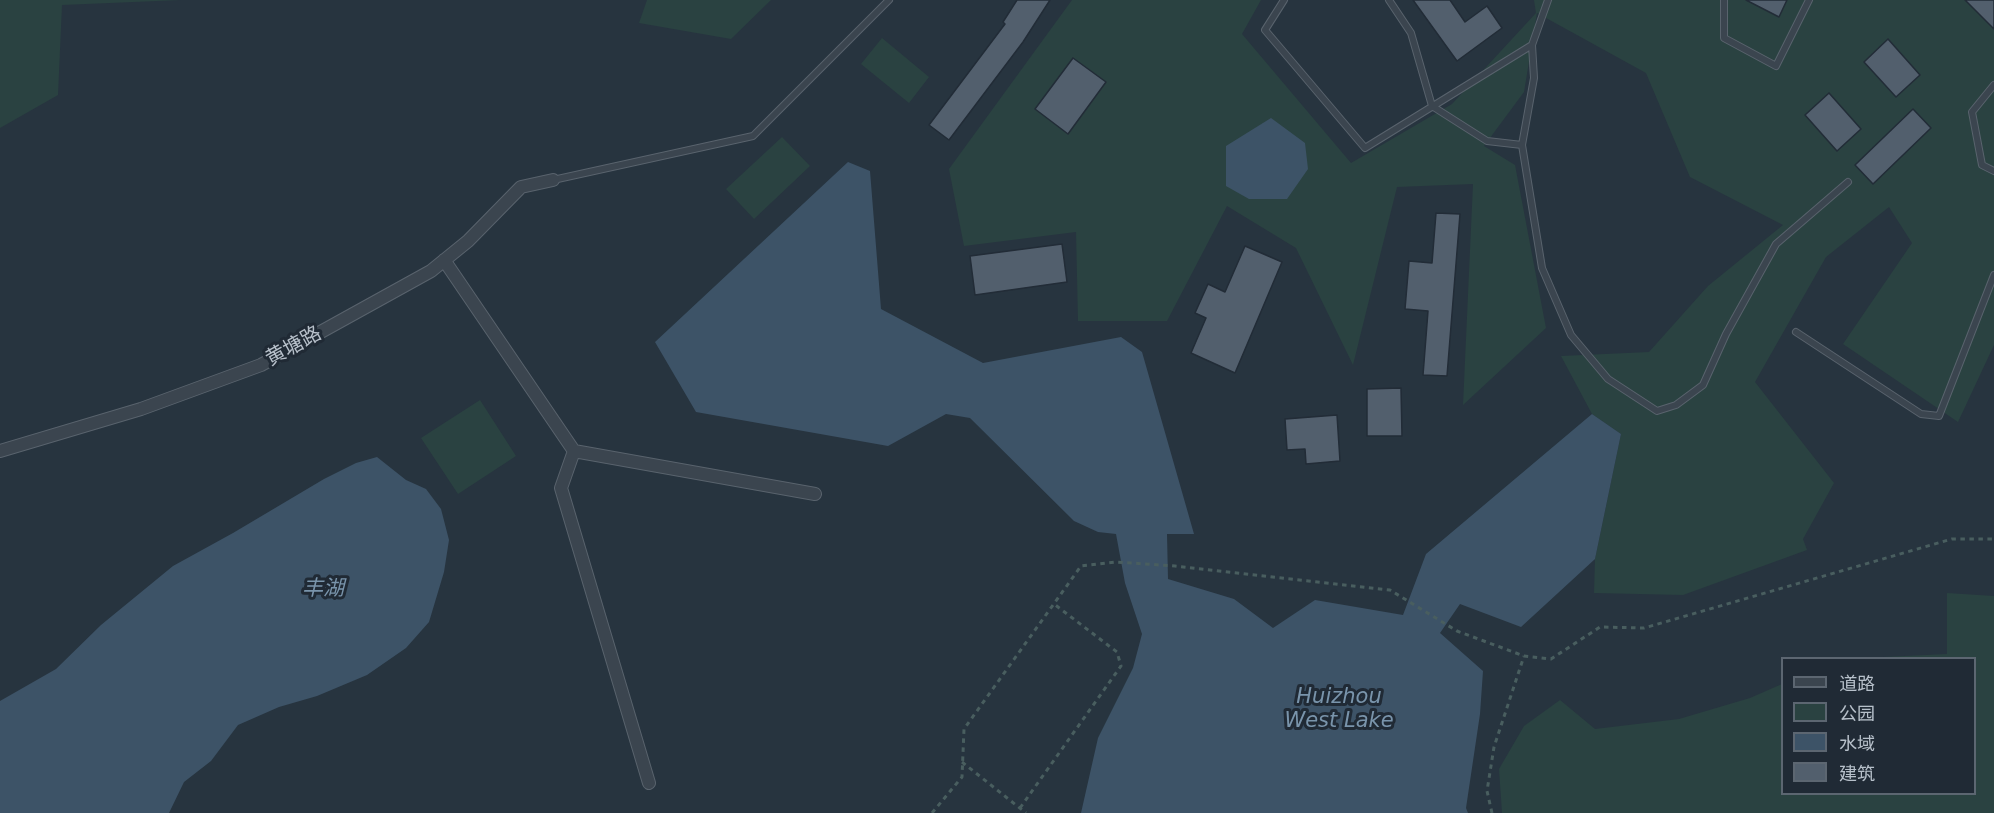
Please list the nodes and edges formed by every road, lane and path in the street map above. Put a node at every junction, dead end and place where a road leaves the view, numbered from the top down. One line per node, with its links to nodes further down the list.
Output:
1 (889, 0): 12 (lane)
2 (1284, 0): 9 (lane)
3 (1389, 0): 9 (lane)
4 (1548, 0): 7 (lane)
5 (1724, 0): 6 (lane)
6 (1809, 0)
7 (1532, 45): 9 (lane); 10 (lane)
8 (1994, 85): 11 (lane)
9 (1432, 106): 10 (lane)
10 (1522, 145): 13 (lane)
11 (1994, 171)
12 (554, 180): 14 (street, 黄塘路)
13 (1848, 182)
14 (444, 260): 17 (street, 黄塘路); 18 (street)
15 (1994, 275): 16 (lane)
16 (1796, 332)
17 (0, 451)
18 (574, 451): 19 (street); 24 (street)
19 (815, 494)
20 (1994, 539): 22 (path)
21 (1054, 604): 22 (path); 23 (path); 25 (path)
22 (1524, 656): 28 (path)
23 (962, 762): 25 (path); 26 (path)
24 (649, 783)
25 (1020, 808): 27 (path)
26 (932, 813)
27 (1026, 813)
28 (1492, 813)

